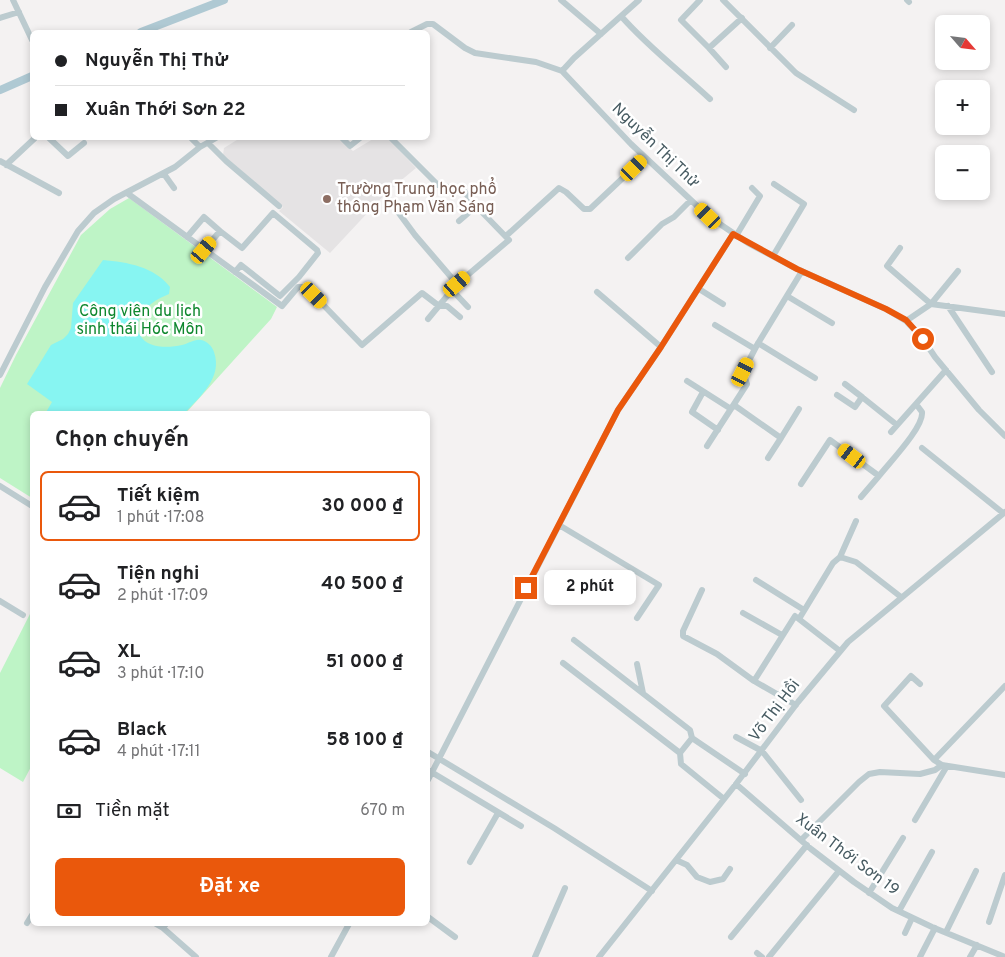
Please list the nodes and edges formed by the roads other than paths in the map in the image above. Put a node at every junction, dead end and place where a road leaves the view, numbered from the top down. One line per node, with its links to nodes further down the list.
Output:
1 (13, 0): 7 (street)
2 (224, 0): 12 (main road)
3 (561, 0): 14 (street)
4 (639, 0): 8 (street)
5 (700, 0): 16 (street)
6 (723, 0): 10 (street)
7 (18, 12): 9 (street); 15 (street)
8 (621, 16): 14 (street); 22 (street)
9 (0, 18)
10 (742, 18): 16 (street); 17 (street)
11 (792, 25): 17 (street)
12 (146, 30)
13 (415, 30): 19 (street, Nguyễn Thị Thử)
14 (601, 34): 19 (street)
15 (30, 36)
16 (709, 48): 18 (street)
17 (770, 48): 23 (street)
18 (726, 67)
19 (562, 71): 34 (street, Nguyễn Thị Thử)
20 (30, 77): 21 (main road)
21 (0, 90)
22 (710, 99)
23 (854, 110)
24 (32, 140): 35 (street)
25 (51, 140): 31 (street)
26 (193, 140): 33 (street)
27 (213, 140): 32 (street)
28 (344, 140): 29 (street)
29 (358, 140)
30 (393, 140): 45 (street)
31 (84, 143)
32 (208, 143): 33 (street); 44 (street)
33 (200, 148): 36 (street)
34 (645, 157): 43 (street, Nguyễn Thị Thử); 49 (street)
35 (3, 163): 41 (street)
36 (164, 174): 38 (street); 40 (street)
37 (774, 184): 53 (street)
38 (174, 188)
39 (752, 188): 48 (street)
40 (127, 193): 50 (street); 78 (street)
41 (59, 194)
42 (387, 197): 58 (street)
43 (691, 200): 48 (street, Nguyễn Thị Thử); 54 (street)
44 (279, 206)
45 (478, 208): 46 (street); 49 (street)
46 (459, 221)
47 (220, 231): 50 (street); 52 (street); 57 (street)
48 (735, 235): 53 (street, Nguyễn Thị Thử); 59 (street)
49 (506, 236): 58 (street)
50 (187, 237): 52 (street)
51 (900, 248): 64 (street)
52 (204, 250): 57 (street)
53 (773, 256): 55 (street, Nguyễn Thị Thử)
54 (628, 258)
55 (802, 271): 62 (street); 71 (street, Nguyễn Thị Thử)
56 (958, 271): 64 (street)
57 (235, 272): 65 (street)
58 (457, 284): 60 (street)
59 (698, 289): 63 (street); 75 (street)
60 (452, 290): 65 (street); 67 (street)
61 (597, 292): 75 (street)
62 (787, 296): 72 (street); 74 (street)
63 (722, 304)
64 (931, 304): 66 (street); 71 (street)
65 (439, 306): 69 (street); 70 (street)
66 (948, 306): 68 (street); 77 (street)
67 (468, 307)
68 (1005, 314)
69 (460, 317)
70 (428, 319)
71 (906, 320): 76 (street, Nguyễn Thị Thử)
72 (832, 323)
73 (715, 324): 74 (street)
74 (756, 346): 79 (street); 86 (street)
75 (661, 347): 103 (street)
76 (946, 370): 85 (street); 91 (street, Nguyễn Thị Thử)
77 (992, 372)
78 (0, 375)
79 (815, 378)
80 (687, 381): 82 (street)
81 (845, 384): 84 (street)
82 (703, 392): 86 (street); 89 (street)
83 (838, 395): 84 (street)
84 (862, 397): 88 (street)
85 (916, 404): 88 (street); 96 (street)
86 (732, 407): 89 (street); 92 (street)
87 (799, 409): 92 (street)
88 (897, 425): 90 (street)
89 (718, 430): 93 (street)
90 (891, 432)
91 (1005, 436)
92 (781, 438): 95 (street)
93 (707, 446)
94 (922, 448): 101 (street)
95 (768, 458)
96 (878, 476): 97 (street); 99 (street)
97 (801, 484)
98 (0, 486): 100 (street)
99 (861, 497)
100 (30, 505)
101 (1004, 513): 107 (street, Võ Thị Hồi)
102 (856, 521): 104 (street)
103 (558, 525): 112 (street); 129 (street)
104 (840, 557): 107 (street); 109 (street)
105 (756, 580): 109 (street)
106 (702, 590): 119 (street)
107 (901, 597): 116 (street, Võ Thị Hồi)
108 (0, 601): 111 (street)
109 (804, 610): 113 (street)
110 (743, 613): 114 (street)
111 (23, 615)
112 (637, 618)
113 (799, 619): 114 (street); 116 (street)
114 (782, 635): 119 (street)
115 (574, 640): 122 (street)
116 (840, 651): 123 (street, Võ Thị Hồi)
117 (563, 663): 128 (street)
118 (637, 664): 122 (street)
119 (754, 681): 123 (street)
120 (920, 684): 130 (street)
121 (1005, 686): 130 (street)
122 (643, 693): 125 (street)
123 (796, 705): 126 (street, Võ Thị Hồi)
124 (736, 737): 126 (street)
125 (692, 738): 128 (street); 133 (street)
126 (762, 751): 133 (street, Võ Thị Hồi); 137 (street)
127 (430, 753): 129 (street)
128 (680, 753): 136 (street)
129 (439, 758): 132 (street); 152 (street)
130 (934, 760): 131 (street)
131 (945, 766): 134 (street); 139 (street); 142 (street)
132 (430, 771): 138 (street)
133 (745, 774): 135 (street, Võ Thị Hồi)
134 (1005, 775)
135 (736, 784): 136 (street, Võ Thị Hồi); 142 (street, Xuân Thới Sơn 19)
136 (724, 799): 145 (street, Võ Thị Hồi)
137 (801, 800)
138 (498, 812): 140 (street); 146 (street)
139 (915, 820)
140 (521, 826)
141 (902, 838): 153 (street)
142 (801, 840): 143 (street, Xuân Thới Sơn 19)
143 (807, 845): 148 (street, Xuân Thới Sơn 19); 166 (street)
144 (932, 852): 154 (street)
145 (676, 860): 147 (street); 152 (street, Võ Thị Hồi)
146 (470, 862)
147 (730, 869)
148 (839, 871): 153 (street, Xuân Thới Sơn 19); 172 (street)
149 (976, 871): 163 (street)
150 (1005, 875): 158 (street)
151 (565, 888): 170 (street)
152 (652, 891): 171 (street, Võ Thị Hồi)
153 (869, 893): 154 (street, Xuân Thới Sơn 19)
154 (899, 911): 157 (street, Xuân Thới Sơn 19)
155 (30, 918): 159 (street)
156 (430, 918): 165 (street)
157 (912, 918): 162 (street, Xuân Thới Sơn 19); 164 (street)
158 (988, 922)
159 (27, 923)
160 (165, 926): 168 (street)
161 (348, 926): 169 (street)
162 (935, 928): 163 (street, Xuân Thới Sơn 19); 173 (street)
163 (946, 932): 167 (street, Xuân Thới Sơn 19)
164 (905, 933)
165 (455, 937)
166 (731, 937)
167 (977, 945): 174 (street); 175 (street, Xuân Thới Sơn 19)
168 (196, 957)
169 (331, 957)
170 (535, 957)
171 (599, 957)
172 (769, 957)
173 (920, 957)
174 (970, 957)
175 (1005, 957)

